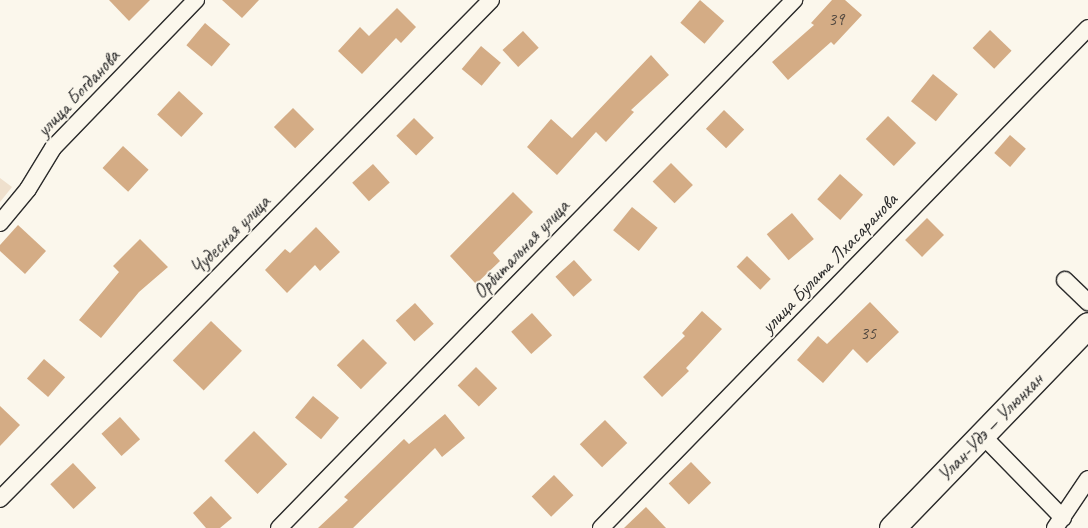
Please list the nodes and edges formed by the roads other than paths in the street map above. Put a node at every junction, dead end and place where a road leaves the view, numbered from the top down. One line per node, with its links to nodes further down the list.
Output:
1 (196, 0): 5 (street, улица Богданова)
2 (491, 0): 11 (street, Чудесная улица)
3 (794, 0): 13 (street, Орбитальная улица)
4 (1088, 28): 14 (street, улица Булата Лхасаранова)
5 (0, 223)
6 (1065, 280): 7 (street)
7 (1088, 302)
8 (1088, 325): 9 (main road, Улан-Удэ — Улюнхан)
9 (982, 435): 12 (street); 15 (main road, Улан-Удэ — Улюнхан)
10 (1088, 479): 12 (street)
11 (0, 499)
12 (1059, 523)
13 (279, 528)
14 (601, 528)
15 (892, 528)

